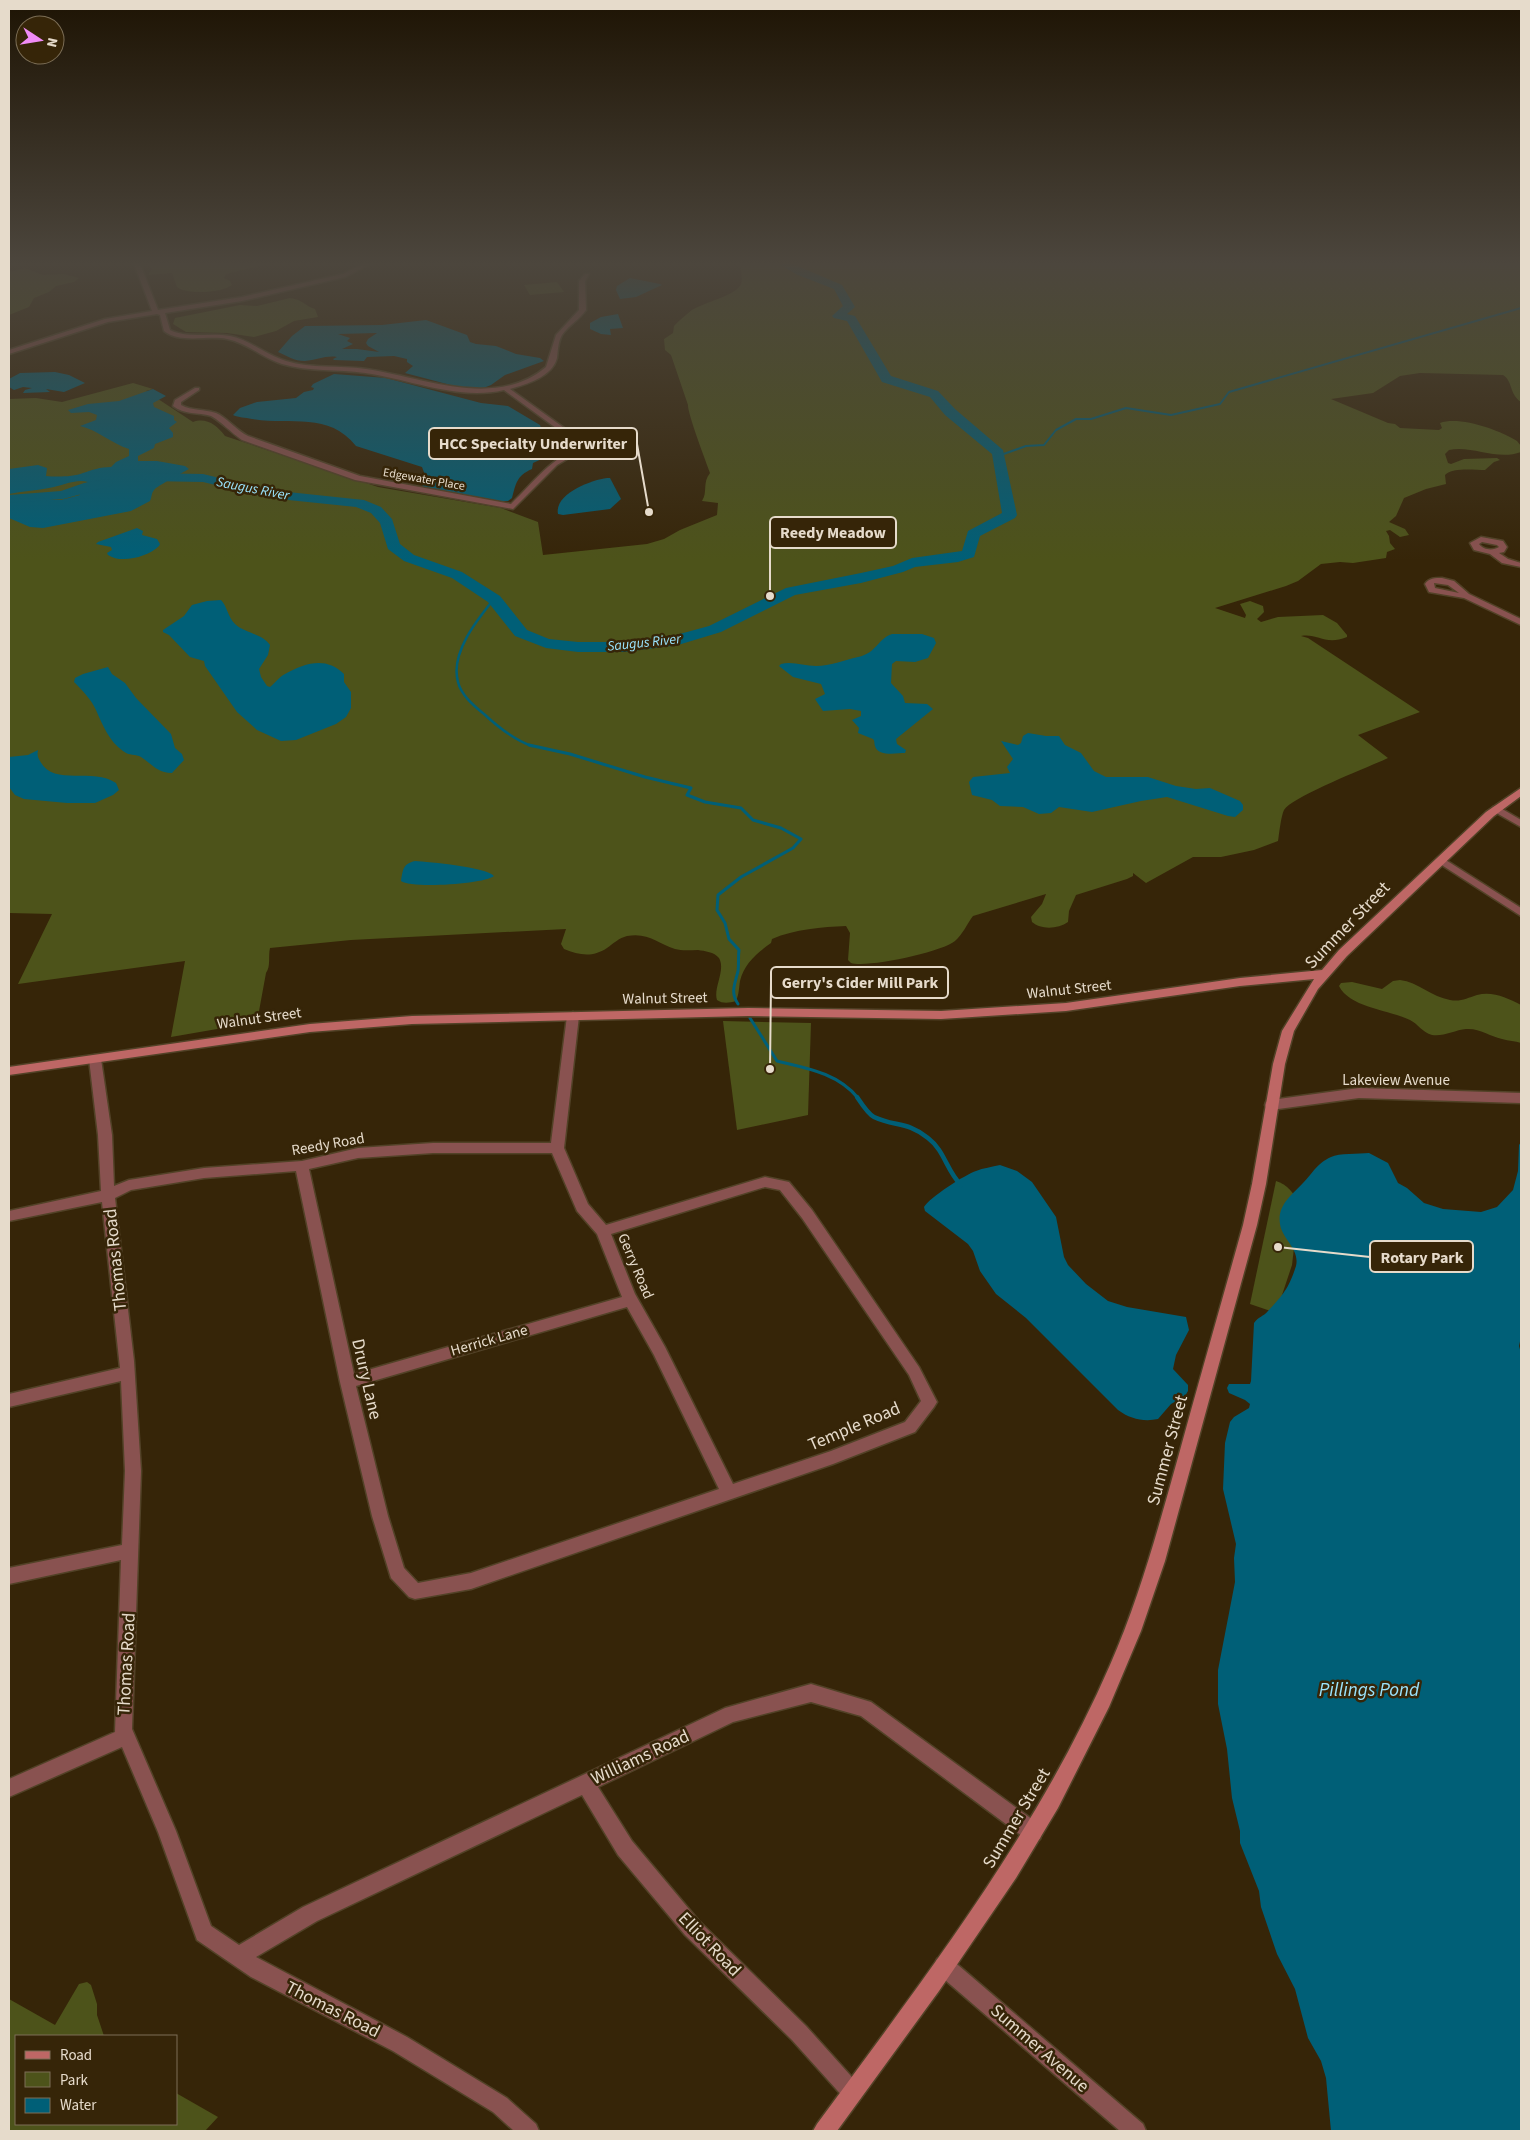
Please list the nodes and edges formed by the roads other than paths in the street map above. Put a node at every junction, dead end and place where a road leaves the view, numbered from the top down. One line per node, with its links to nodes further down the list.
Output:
1 (278, 361): 3 (street)
2 (553, 361): 3 (street)
3 (505, 388): 4 (street, Edgewater Place)
4 (198, 389)
5 (1493, 552): 6 (street)
6 (1521, 565)
7 (1466, 596): 8 (street)
8 (1521, 622)
9 (1521, 791): 10 (main road, Summer Street)
10 (1496, 809): 11 (street); 12 (main road, Summer Street)
11 (1521, 824)
12 (1441, 860): 13 (street); 14 (main road, Summer Street)
13 (1521, 913)
14 (1324, 974): 15 (main road, Walnut Street); 19 (main road, Summer Street)
15 (573, 1016): 16 (main road, Walnut Street); 20 (street, Gerry Road)
16 (95, 1059): 17 (main road, Walnut Street); 22 (street, Thomas Road)
17 (9, 1071)
18 (1521, 1098): 19 (street, Lakeview Avenue)
19 (1271, 1105): 36 (main road, Summer Street)
20 (557, 1148): 21 (street, Reedy Road); 24 (street, Gerry Road)
21 (302, 1166): 22 (street, Reedy Road); 27 (street, Drury Lane)
22 (108, 1196): 23 (street, Reedy Road); 26 (street, Thomas Road)
23 (9, 1216)
24 (603, 1231): 25 (street, Gerry Road); 29 (street, Temple Road)
25 (631, 1300): 27 (street, Herrick Lane); 29 (street, Gerry Road)
26 (127, 1373): 28 (street); 30 (street, Thomas Road)
27 (348, 1382): 32 (street, Drury Lane)
28 (9, 1401)
29 (728, 1492): 32 (street, Temple Road)
30 (130, 1550): 31 (street); 33 (street, Thomas Road)
31 (9, 1576)
32 (415, 1591)
33 (126, 1736): 35 (street); 37 (street, Thomas Road)
34 (585, 1783): 36 (street, Williams Road); 37 (street, Williams Road); 39 (street, Elliot Road)
35 (9, 1788)
36 (1033, 1832): 38 (main road, Summer Street)
37 (238, 1957): 40 (street, Thomas Road)
38 (944, 1966): 39 (main road, Summer Street); 42 (street, Summer Avenue)
39 (852, 2092): 41 (main road, Summer Street)
40 (529, 2131)
41 (824, 2131)
42 (1136, 2131)

